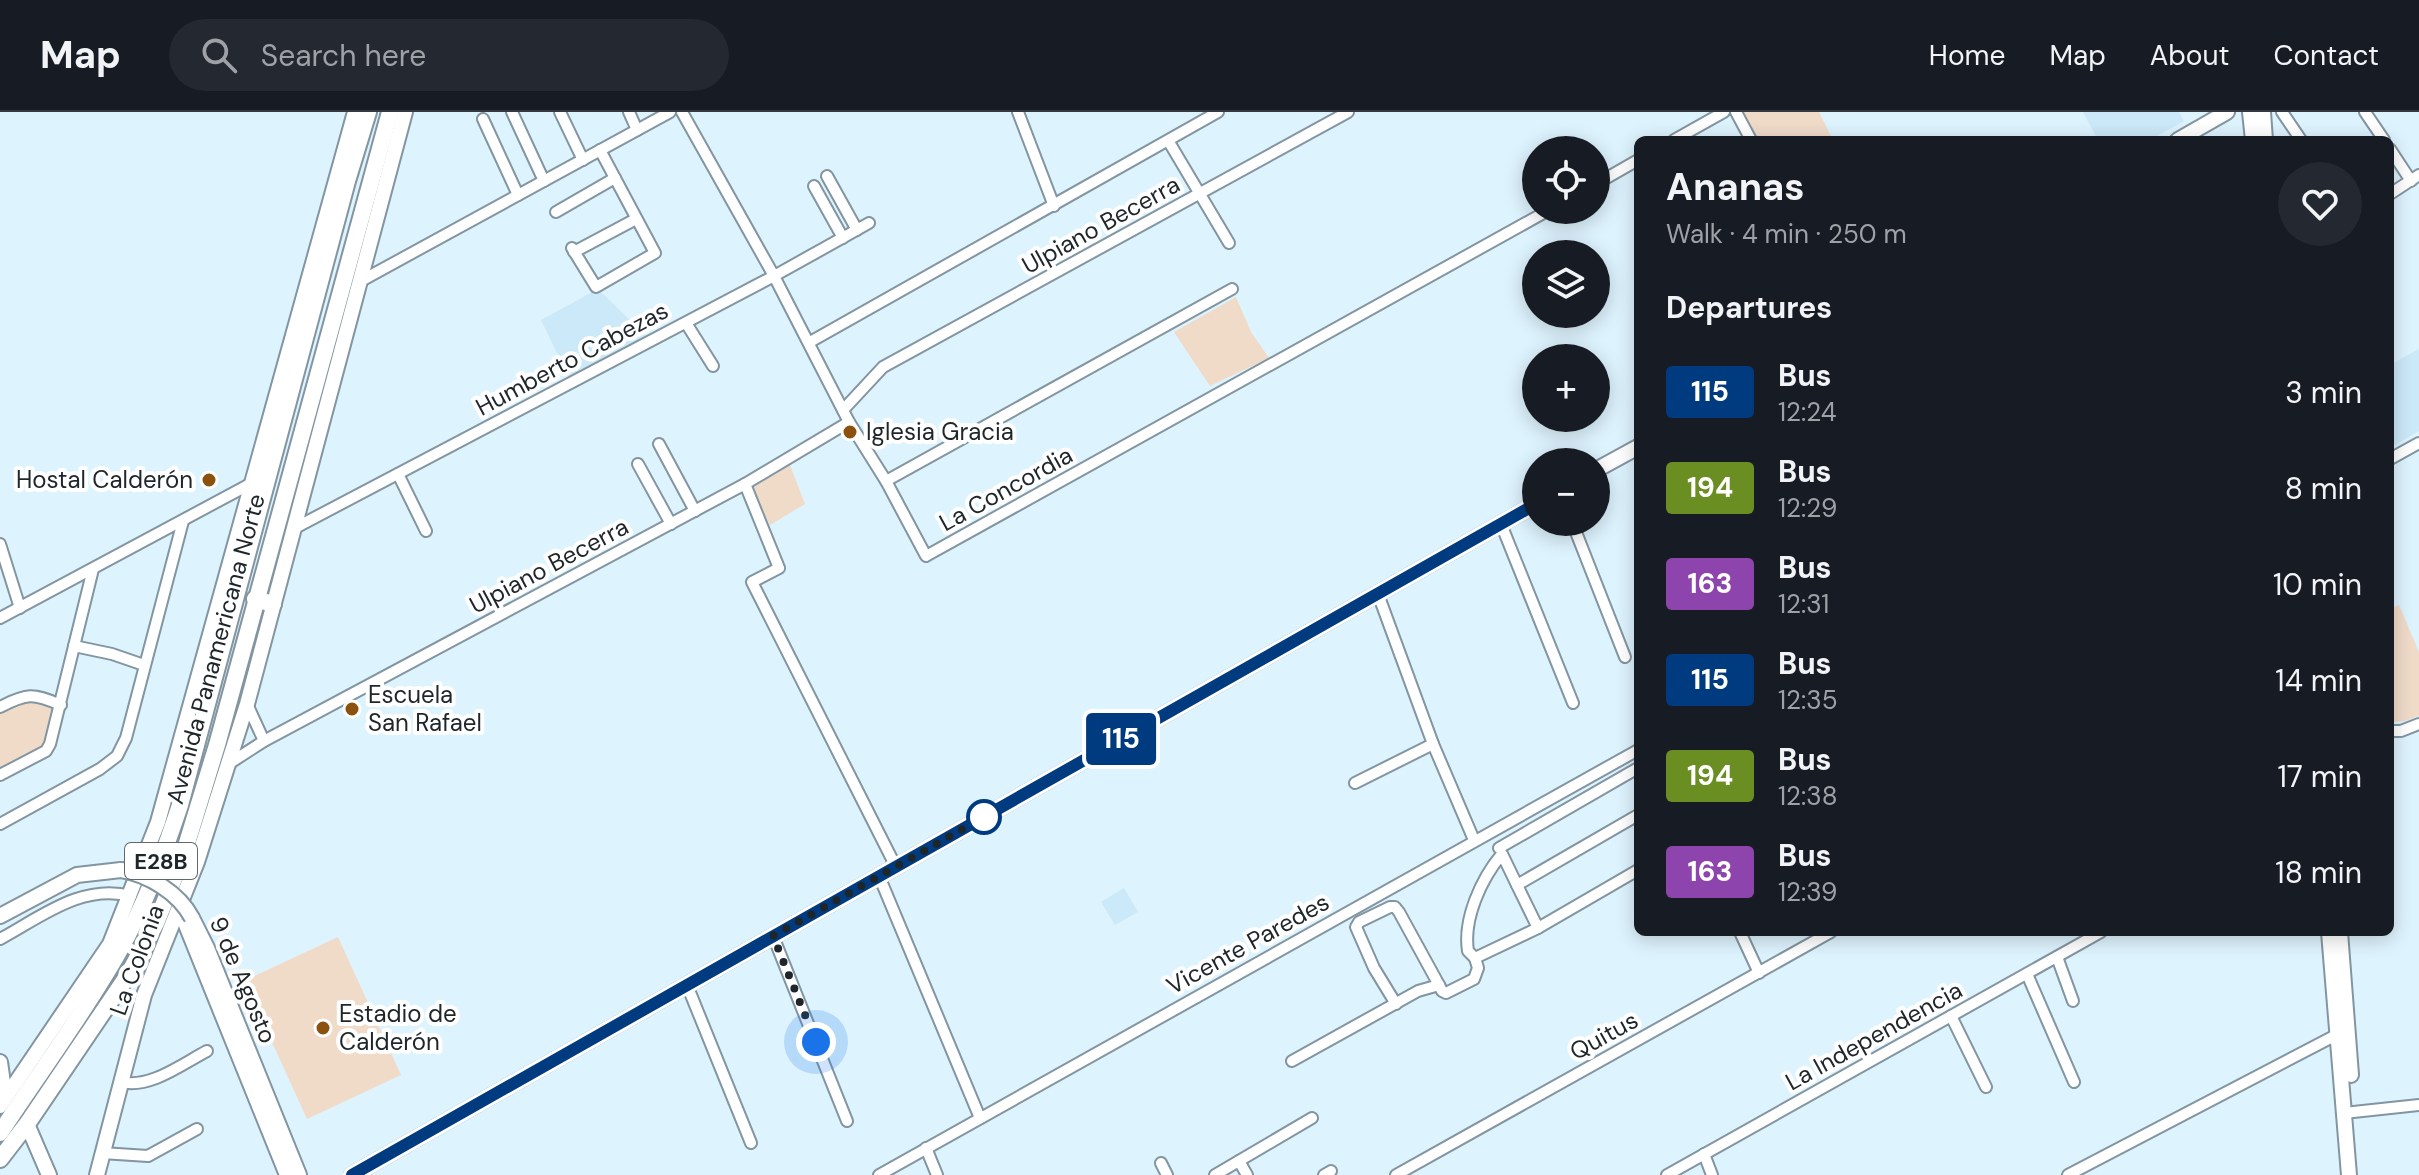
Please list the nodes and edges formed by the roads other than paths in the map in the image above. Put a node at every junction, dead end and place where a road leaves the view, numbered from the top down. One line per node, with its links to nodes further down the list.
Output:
1 (355, 112): 66 (main road, Avenida Panamericana Norte)
2 (368, 112): 77 (highway, Avenida Panamericana Norte / E28B)
3 (512, 112): 37 (street)
4 (560, 112): 31 (street)
5 (629, 112): 20 (street)
6 (670, 112): 20 (street)
7 (682, 112): 50 (street, La Concordia)
8 (1018, 112): 42 (street)
9 (1218, 112): 28 (street)
10 (1348, 112): 40 (street, Ulpiano Becerra)
11 (1724, 112): 21 (street)
12 (1736, 112): 22 (street)
13 (2227, 112): 23 (main road)
14 (2250, 112): 24 (main road)
15 (2263, 112): 25 (main road)
16 (2282, 112): 26 (street)
17 (2365, 112): 27 (street)
18 (393, 113): 51 (main road, Avenida Panamericana Norte); 80 (highway, Avenida Panamericana Norte / E28B)
19 (483, 119): 41 (street)
20 (637, 130): 29 (street)
21 (1681, 136)
22 (1749, 136)
23 (2185, 136)
24 (2253, 136)
25 (2265, 136)
26 (2298, 136)
27 (2381, 136)
28 (1169, 142): 40 (street); 42 (street)
29 (600, 150): 31 (street); 35 (street)
30 (2394, 154): 36 (street)
31 (583, 160): 37 (street)
32 (1634, 162): 34 (street)
33 (827, 176): 47 (street)
34 (1610, 176)
35 (615, 178): 43 (street); 44 (street)
36 (2415, 178): 39 (street)
37 (544, 181): 41 (street)
38 (814, 186): 48 (street)
39 (2394, 191)
40 (1199, 194): 49 (street); 56 (street, Ulpiano Becerra)
41 (518, 195): 51 (street)
42 (1054, 206): 54 (street)
43 (556, 212)
44 (636, 219): 44 (street)
45 (869, 223): 47 (street, Humberto Cabezas)
46 (1524, 224): 65 (street, La Concordia)
47 (857, 230): 48 (street, Humberto Cabezas)
48 (843, 238): 50 (street, Humberto Cabezas)
49 (1229, 243)
50 (774, 276): 53 (street, Humberto Cabezas); 54 (street, La Concordia)
51 (359, 282): 73 (main road, Avenida Panamericana Norte)
52 (1232, 289): 65 (street)
53 (686, 323): 55 (street); 64 (street, Humberto Cabezas)
54 (810, 342): 56 (street, La Concordia)
55 (713, 366)
56 (843, 410): 57 (street, La Concordia)
57 (849, 422): 65 (street, La Concordia); 67 (street, Ulpiano Becerra)
58 (2419, 443): 61 (street)
59 (659, 444): 68 (street)
60 (1634, 449): 62 (main road)
61 (2394, 457)
62 (1610, 462)
63 (638, 464): 71 (street)
64 (398, 474): 73 (street, Humberto Cabezas); 74 (street)
65 (886, 481)
66 (252, 483): 70 (street); 77 (main road, Avenida Panamericana Norte)
67 (745, 484): 68 (street, Ulpiano Becerra); 105 (street)
68 (695, 511): 71 (street, Ulpiano Becerra)
69 (1522, 512): 72 (main road)
70 (183, 521): 78 (street); 86 (street)
71 (671, 524): 93 (street, Ulpiano Becerra)
72 (1501, 524): 79 (main road); 87 (street)
73 (293, 529): 81 (main road, Avenida Panamericana Norte)
74 (426, 531)
75 (1577, 536): 85 (street)
76 (0, 544): 82 (street)
77 (240, 556): 110 (main road, Avenida Panamericana Norte); 147 (highway, Avenida Panamericana Norte / E28B)
78 (93, 569): 82 (street); 84 (street)
79 (1378, 594): 94 (street); 105 (main road)
80 (255, 599): 81 (highway); 145 (highway, Avenida Panamericana Norte / E28B)
81 (273, 604): 88 (main road, Avenida Panamericana Norte)
82 (20, 608): 83 (street)
83 (0, 618)
84 (74, 646): 86 (street); 89 (street)
85 (1625, 657)
86 (144, 665): 101 (street)
87 (1573, 703)
88 (247, 704): 93 (street); 96 (main road, Avenida Panamericana Norte)
89 (61, 705): 90 (street); 98 (street)
90 (0, 707)
91 (2419, 724): 92 (street)
92 (2394, 731)
93 (264, 741): 96 (street, Ulpiano Becerra)
94 (1433, 744): 99 (street); 103 (street)
95 (1634, 752): 102 (street, Vicente Paredes)
96 (230, 763): 136 (main road, La Colonia)
97 (1634, 770): 104 (street)
98 (0, 775)
99 (1355, 783)
100 (1634, 817): 109 (street)
101 (0, 824)
102 (1491, 831): 103 (street, Vicente Paredes); 104 (street)
103 (1474, 840): 142 (street, Vicente Paredes)
104 (1501, 851): 109 (street); 123 (street)
105 (896, 867): 108 (main road)
106 (1634, 872): 114 (street)
107 (118, 874): 111 (main road, 9 de Agosto); 112 (main road, 9 de Agosto); 113 (main road, 9 de Agosto)
108 (879, 876): 115 (main road); 142 (street)
109 (1517, 885): 114 (street)
110 (131, 896): 121 (street); 135 (main road, Avenida Panamericana Norte)
111 (0, 916)
112 (189, 921): 158 (main road, 9 de Agosto); 159 (main road, 9 de Agosto)
113 (0, 926)
114 (1538, 928): 123 (street)
115 (773, 936): 126 (main road); 144 (street)
116 (1742, 936): 124 (street)
117 (1814, 936): 124 (street, Quitus)
118 (2094, 936): 122 (street, La Independencia)
119 (2330, 936): 131 (main road)
120 (2340, 936): 131 (main road)
121 (0, 939)
122 (2057, 957): 125 (street, La Independencia); 128 (street)
123 (1475, 958): 127 (street)
124 (1759, 973): 166 (street, Quitus)
125 (2027, 974): 130 (street, La Independencia); 137 (street)
126 (687, 985): 148 (street); 160 (main road)
127 (1439, 985): 129 (street); 129 (street)
128 (2073, 1001)
129 (1396, 1004): 133 (street)
130 (1951, 1016): 138 (street); 151 (street, La Independencia)
131 (2343, 1032): 141 (main road); 155 (street)
132 (207, 1051): 136 (street)
133 (1292, 1061)
134 (0, 1062): 135 (main road); 139 (main road)
135 (24, 1071): 139 (main road, Avenida Panamericana Norte)
136 (121, 1082): 150 (main road, La Colonia)
137 (2074, 1082)
138 (1986, 1087)
139 (1, 1104)
140 (2419, 1105): 141 (street)
141 (2348, 1113): 170 (main road); 171 (main road)
142 (980, 1118): 149 (street, Vicente Paredes)
143 (1312, 1118): 153 (street)
144 (847, 1121)
145 (27, 1124): 152 (highway, Avenida Panamericana Norte / E28B); 156 (main road)
146 (197, 1129): 150 (street)
147 (0, 1133)
148 (751, 1143)
149 (926, 1148): 161 (street, Vicente Paredes); 162 (street)
150 (102, 1153): 157 (main road, La Colonia)
151 (1704, 1154): 167 (street, La Independencia); 168 (street)
152 (0, 1159)
153 (1239, 1161): 164 (street); 165 (street)
154 (1161, 1163): 163 (street)
155 (2086, 1170): 169 (street)
156 (49, 1175)
157 (97, 1175)
158 (287, 1175)
159 (299, 1175)
160 (352, 1175)
161 (879, 1175)
162 (937, 1175)
163 (1167, 1175)
164 (1215, 1175)
165 (1247, 1175)
166 (1396, 1175)
167 (1667, 1175)
168 (1712, 1175)
169 (2068, 1175)
170 (2349, 1175)
171 (2358, 1175)

